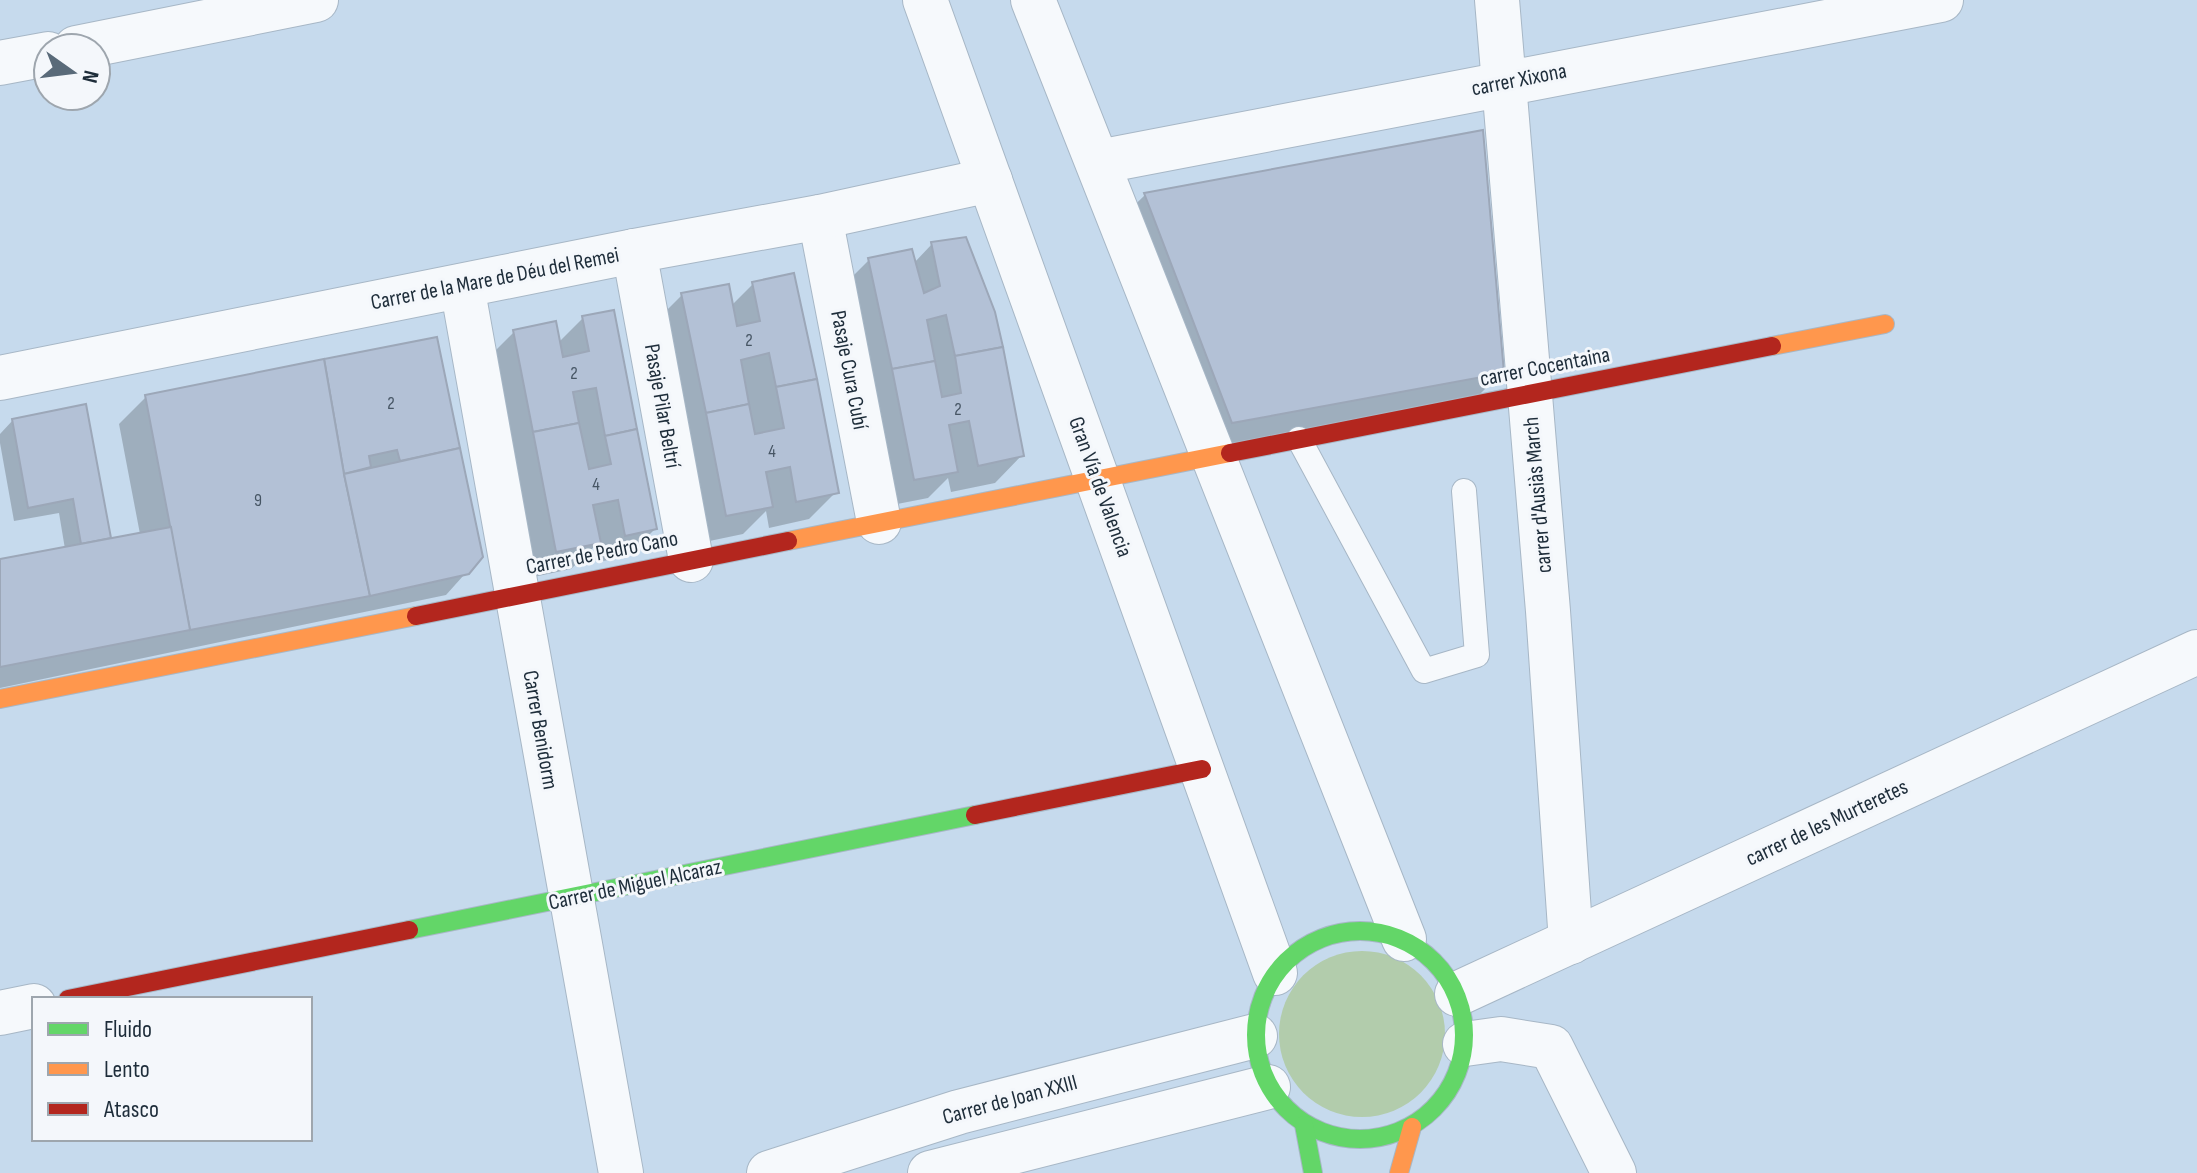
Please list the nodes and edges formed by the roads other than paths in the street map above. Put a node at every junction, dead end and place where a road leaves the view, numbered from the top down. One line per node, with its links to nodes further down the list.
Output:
1 (316, 0): 6 (street)
2 (925, 0): 11 (street, Gran Vía de Valencia)
3 (1033, 0): 10 (street)
4 (1497, 0): 9 (street, carrer d'Ausiàs March)
5 (1941, 0): 9 (street, carrer Xixona)
6 (112, 41)
7 (32, 57): 8 (street)
8 (0, 63)
9 (1502, 83): 10 (street, carrer Xixona); 17 (street, carrer d'Ausiàs March)
10 (1098, 162): 19 (street)
11 (990, 180): 12 (street, Carrer de la Mare de Déu del Remei); 20 (street, Gran Vía de Valencia)
12 (820, 217): 13 (street, Carrer de la Mare de Déu del Remei); 22 (street, Pasaje Cura Cubí)
13 (634, 251): 14 (street, Carrer de la Mare de Déu del Remei); 23 (street, Pasaje Pilar Beltrí)
14 (462, 286): 16 (street, Carrer de la Mare de Déu del Remei); 24 (street, Carrer Benidorm)
15 (1885, 324): 17 (street, carrer Cocentaina)
16 (0, 378)
17 (1529, 394): 18 (street, carrer Cocentaina); 30 (street, carrer d'Ausiàs March)
18 (1299, 439): 19 (street, carrer Cocentaina); 21 (lane)
19 (1213, 456): 20 (street, Carrer de Pedro Cano); 29 (street)
20 (1097, 479): 22 (street, Carrer de Pedro Cano); 27 (street, Gran Vía de Valencia)
21 (1464, 491)
22 (879, 522): 23 (street, Carrer de Pedro Cano)
23 (691, 560): 24 (street, Carrer de Pedro Cano)
24 (516, 595): 26 (street, Carrer de Pedro Cano); 28 (street, Carrer Benidorm)
25 (2197, 652): 30 (street, carrer de les Murteretes)
26 (0, 699)
27 (1202, 769): 28 (street, Carrer de Miguel Alcaraz); 31 (street, Gran Vía de Valencia)
28 (571, 898): 33 (street, Carrer de Miguel Alcaraz); 41 (street, Carrer Benidorm)
29 (1404, 939): 31 (street); 32 (street)
30 (1571, 942): 32 (street, carrer de les Murteretes)
31 (1275, 973): 36 (street)
32 (1457, 994): 37 (street)
33 (78, 997)
34 (32, 1006): 35 (street)
35 (0, 1013)
36 (1255, 1036): 38 (street); 42 (street, Carrer de Joan XXIII)
37 (1465, 1044): 40 (street); 46 (street)
38 (1268, 1087): 39 (street); 43 (street)
39 (1304, 1125): 40 (street); 44 (street)
40 (1412, 1127): 45 (street)
41 (621, 1173)
42 (769, 1173)
43 (930, 1173)
44 (1313, 1173)
45 (1399, 1173)
46 (1614, 1173)

